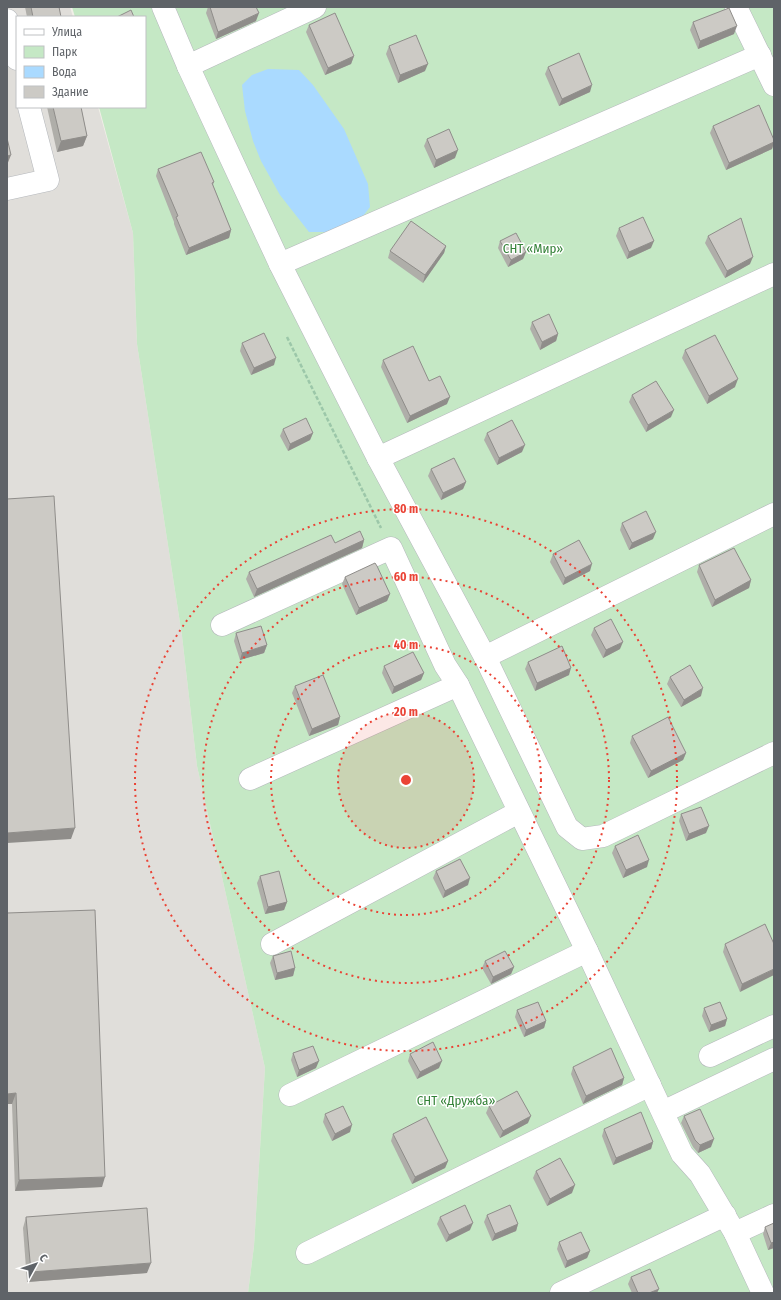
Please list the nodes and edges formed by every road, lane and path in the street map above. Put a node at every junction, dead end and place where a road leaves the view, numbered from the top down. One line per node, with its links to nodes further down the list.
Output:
1 (163, 7): 7 (lane)
2 (315, 7): 7 (lane)
3 (736, 7): 6 (lane)
4 (7, 20): 5 (lane)
5 (16, 55)
6 (760, 55): 8 (lane); 11 (lane)
7 (188, 66): 11 (lane)
8 (774, 86)
9 (29, 108): 10 (lane)
10 (7, 189)
11 (280, 264): 14 (lane)
12 (774, 274): 14 (lane)
13 (287, 337): 16 (path)
14 (378, 458): 18 (lane)
15 (774, 514): 18 (lane)
16 (391, 548): 17 (lane); 19 (lane)
17 (222, 626)
18 (485, 657): 20 (lane)
19 (458, 685): 21 (lane); 22 (lane)
20 (774, 753)
21 (250, 778)
22 (519, 812): 23 (lane); 24 (lane)
23 (272, 944)
24 (587, 951): 28 (lane); 29 (lane)
25 (774, 1026): 26 (lane)
26 (710, 1056)
27 (774, 1059): 30 (lane)
28 (650, 1085): 30 (lane); 33 (lane)
29 (290, 1095)
30 (663, 1112): 32 (lane)
31 (774, 1215): 32 (lane)
32 (730, 1224): 34 (lane); 35 (lane)
33 (307, 1253)
34 (560, 1293)
35 (763, 1293)

